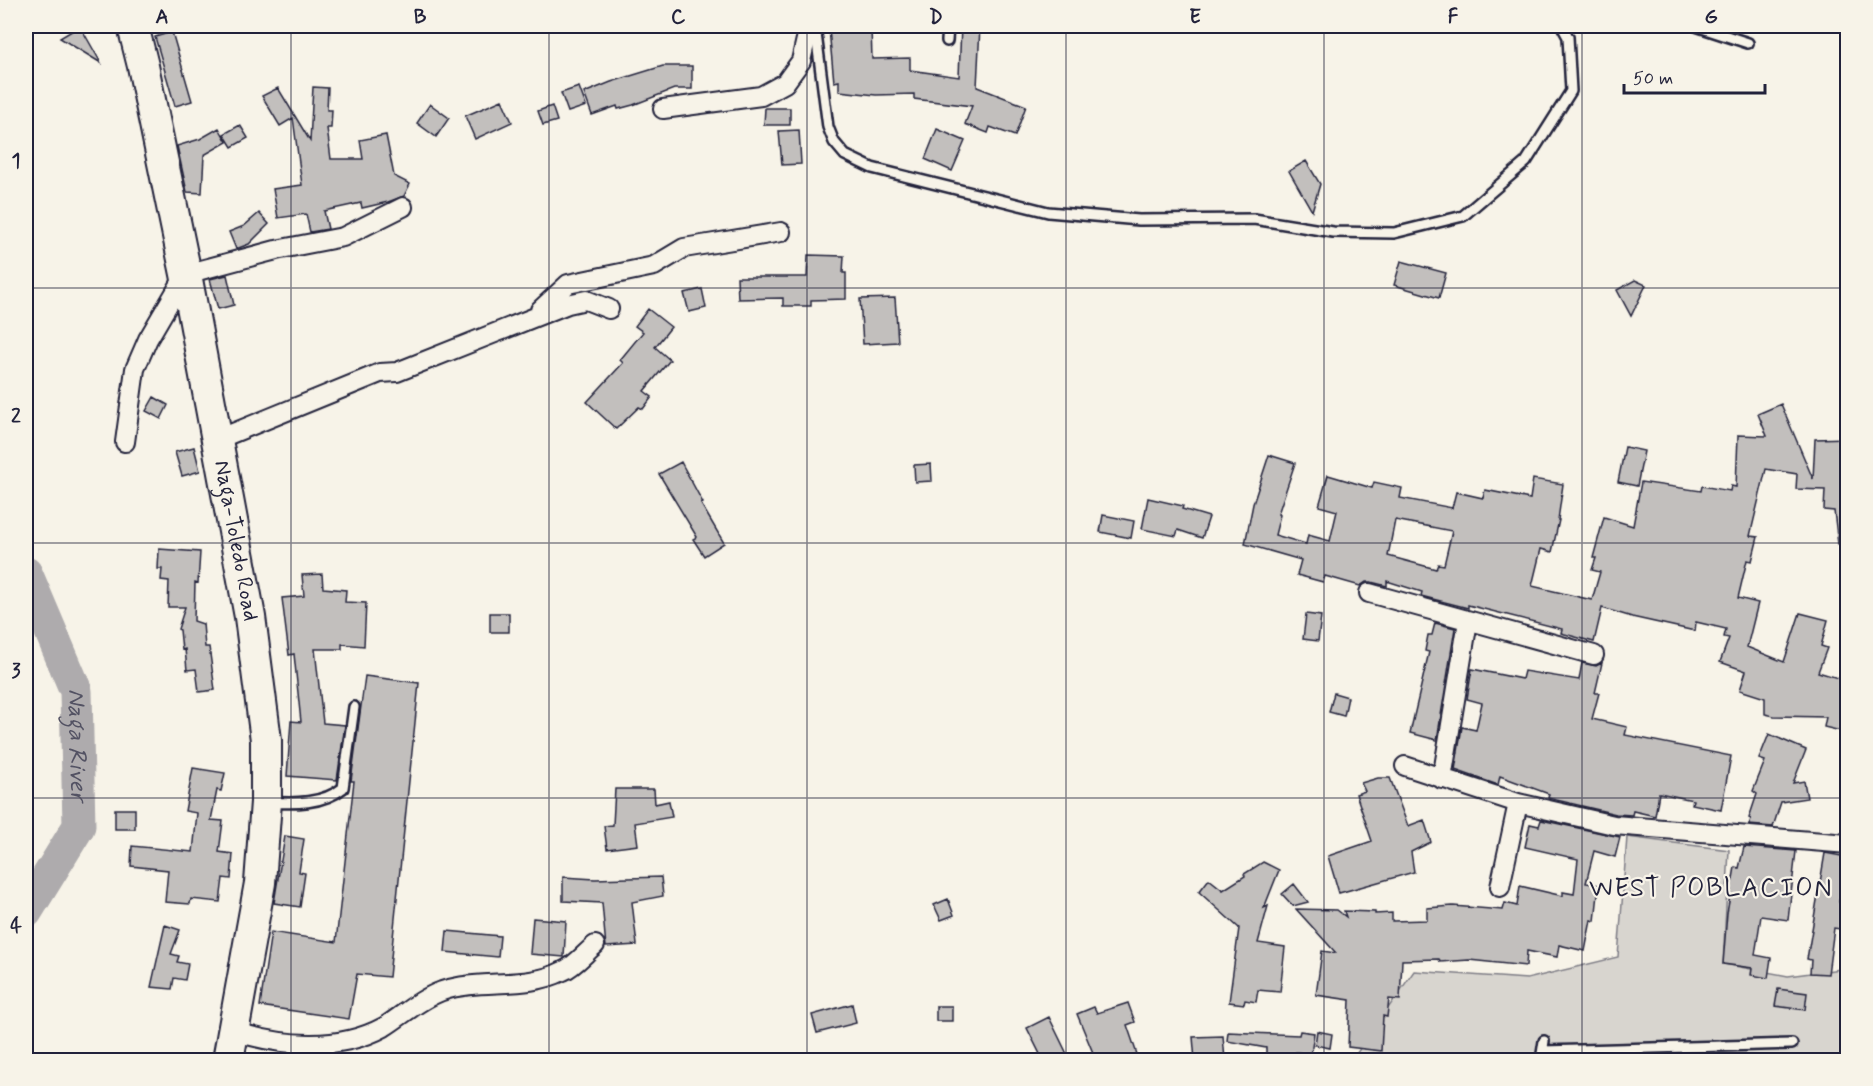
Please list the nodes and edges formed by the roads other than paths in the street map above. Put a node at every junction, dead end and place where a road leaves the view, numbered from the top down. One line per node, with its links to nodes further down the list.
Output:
1 (133, 26): 12 (highway, Naga-Toledo Road)
2 (809, 26): 9 (street)
3 (815, 26): 5 (lane)
4 (948, 26): 7 (lane)
5 (1562, 26)
6 (1696, 26): 8 (lane)
7 (947, 41)
8 (1748, 43)
9 (663, 109)
10 (403, 207): 12 (street)
11 (781, 232): 14 (street)
12 (186, 274): 15 (highway, Naga-Toledo Road); 16 (street)
13 (609, 309): 14 (street)
14 (530, 319): 15 (street)
15 (216, 440): 23 (highway, Naga-Toledo Road)
16 (125, 442)
17 (1369, 594): 18 (street)
18 (1468, 621): 19 (street); 22 (street)
19 (1594, 655)
20 (354, 707): 23 (lane)
21 (1405, 766): 22 (street)
22 (1442, 780): 24 (street)
23 (266, 802): 28 (highway, Naga-Toledo Road)
24 (1518, 803): 25 (street); 26 (street)
25 (1848, 844)
26 (1500, 887)
27 (595, 945): 28 (street)
28 (233, 1030): 31 (highway, Naga-Toledo Road)
29 (1792, 1044): 30 (lane)
30 (1543, 1051)
31 (228, 1060)

